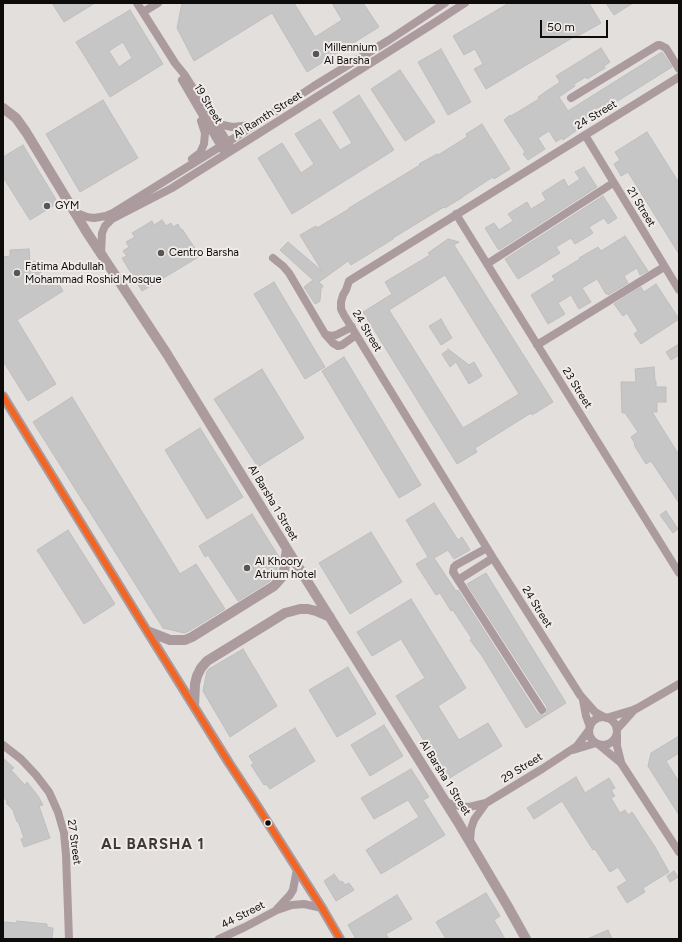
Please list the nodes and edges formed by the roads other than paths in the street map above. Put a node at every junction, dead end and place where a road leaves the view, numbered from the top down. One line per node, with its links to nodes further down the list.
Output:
1 (137, 3): 5 (street, 19 Street)
2 (158, 3): 5 (street)
3 (445, 3): 13 (street, Al Ramth Street)
4 (465, 3): 16 (street, Al Ramth Street)
5 (143, 12): 6 (street, 19 Street)
6 (175, 63): 10 (street, 19 Street); 12 (street, 19 Street)
7 (679, 69): 9 (street)
8 (679, 77): 14 (street, 24 Street)
9 (571, 98)
10 (193, 100): 15 (street, 19 Street); 17 (street)
11 (3, 108): 19 (street, Al Barsha 1 Street)
12 (214, 122): 13 (street); 15 (street, 19 Street)
13 (255, 125): 15 (street, Al Ramth Street)
14 (584, 135): 18 (street, 21 Street); 20 (street, 24 Street)
15 (224, 144): 16 (street, 19 Street); 17 (street, Al Ramth Street)
16 (229, 152): 21 (street, Al Ramth Street)
17 (170, 178): 19 (street, Al Ramth Street)
18 (613, 183): 23 (street); 24 (street, 21 Street)
19 (74, 212): 21 (street, Al Barsha 1 Street)
20 (456, 214): 23 (street, 23 Street); 26 (street, 24 Street)
21 (101, 254): 32 (street, Al Barsha 1 Street)
22 (273, 258): 27 (street)
23 (487, 264): 29 (street, 23 Street)
24 (664, 267): 25 (street, 21 Street); 29 (street)
25 (679, 290)
26 (352, 328): 27 (street); 28 (street, 24 Street)
27 (325, 334): 28 (street)
28 (356, 335): 31 (street, 24 Street)
29 (537, 345): 34 (street, 23 Street)
30 (3, 396): 37 (street)
31 (488, 548): 33 (street, 24 Street); 35 (street)
32 (287, 549): 36 (street, Al Barsha 1 Street); 37 (street)
33 (493, 558): 35 (street); 39 (street, 24 Street)
34 (679, 573)
35 (458, 580): 42 (street)
36 (330, 617): 40 (street); 50 (street, Al Barsha 1 Street)
37 (147, 631): 40 (street)
38 (679, 684): 41 (street)
39 (583, 699): 43 (street, 24 Street); 44 (street, 24 Street)
40 (194, 706): 54 (street)
41 (636, 709): 43 (street); 45 (street)
42 (542, 710)
43 (605, 718): 44 (street); 45 (street)
44 (590, 728): 46 (street); 48 (street, 29 Street)
45 (617, 732): 46 (street); 49 (street)
46 (597, 744): 48 (street, 29 Street); 49 (street)
47 (3, 745): 57 (street, 27 Street)
48 (569, 751): 51 (street, 29 Street)
49 (621, 763): 53 (street)
50 (446, 802): 51 (street, 29 Street); 52 (street, Al Barsha 1 Street)
51 (486, 803): 52 (street, 29 Street)
52 (470, 841): 60 (street, Al Barsha 1 Street)
53 (679, 852)
54 (297, 869): 55 (street); 56 (street, 44 Street)
55 (322, 908): 56 (street, 44 Street); 59 (street)
56 (277, 910): 58 (street, 44 Street)
57 (69, 939)
58 (219, 939)
59 (340, 939)
60 (526, 939)

